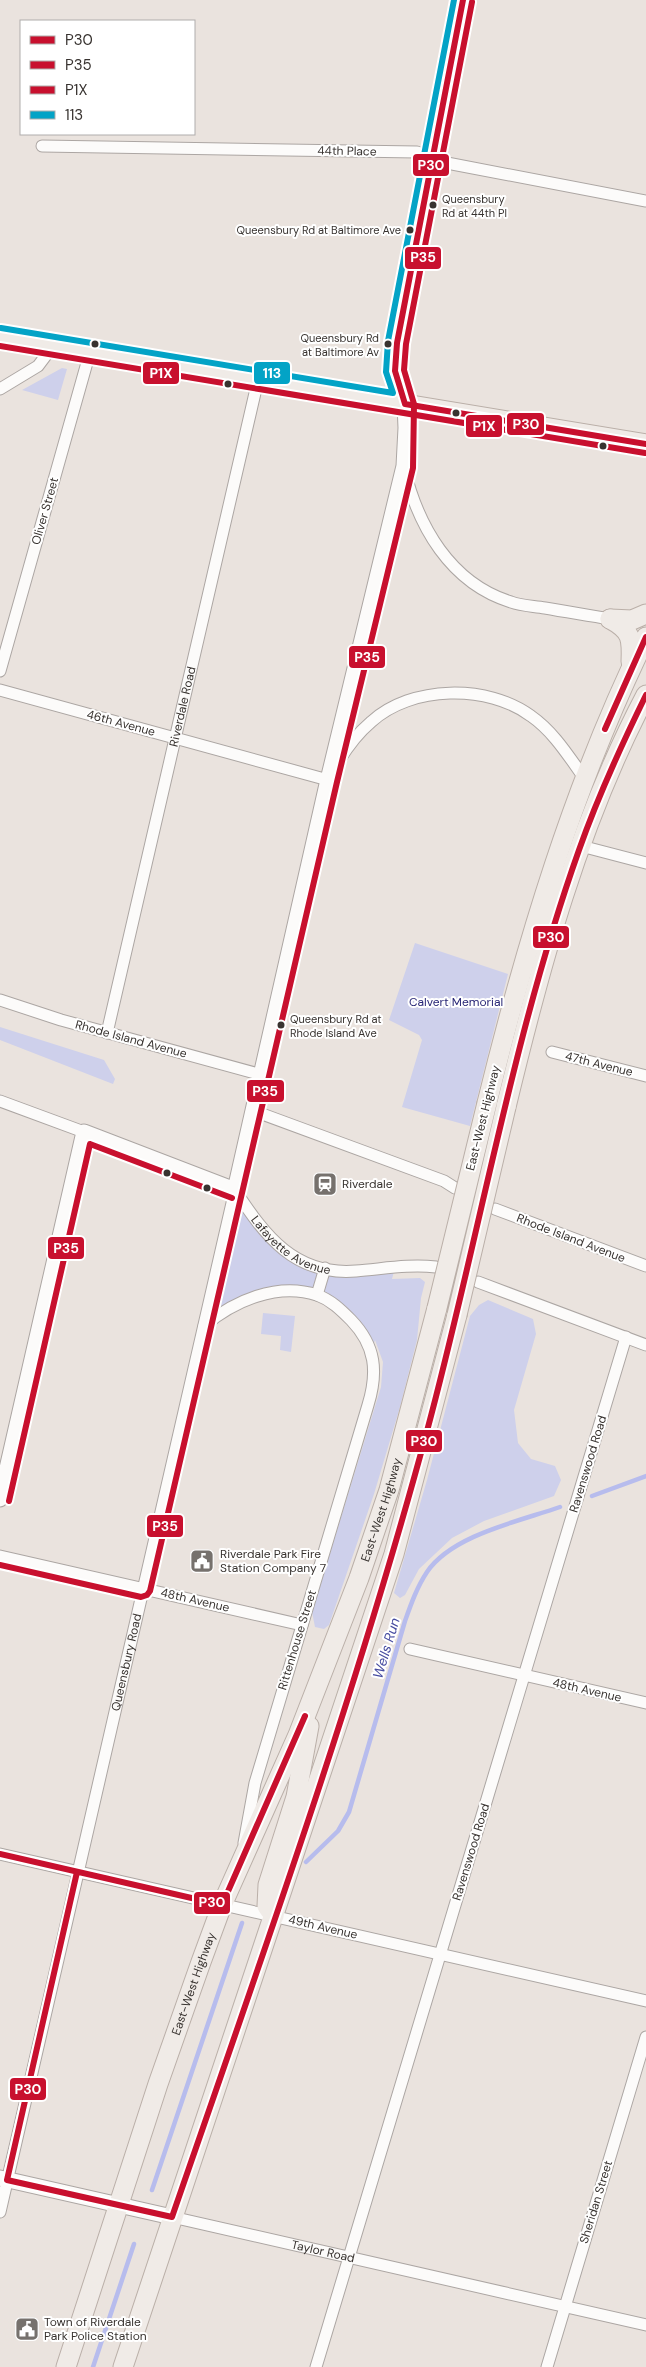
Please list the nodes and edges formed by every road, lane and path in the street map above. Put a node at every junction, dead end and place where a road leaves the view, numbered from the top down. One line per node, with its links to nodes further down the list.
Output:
1 (462, 0): 3 (street, Queensbury Road)
2 (42, 146): 3 (street, 44th Place)
3 (431, 158): 4 (street, 44th Place); 10 (street, Queensbury Road)
4 (646, 201)
5 (0, 337): 6 (main road)
6 (53, 346): 7 (main road); 9 (street)
7 (90, 352): 8 (main road); 17 (street, Oliver Street)
8 (258, 380): 10 (main road); 20 (street, Riverdale Road)
9 (0, 388)
10 (405, 404): 11 (main road); 12 (street, Queensbury Road)
11 (646, 444)
12 (404, 466): 14 (street); 22 (street, Queensbury Road)
13 (646, 614): 14 (main road)
14 (610, 619): 16 (main road)
15 (646, 637): 16 (main road, East-West Highway)
16 (630, 669): 21 (main road, East-West Highway)
17 (0, 671)
18 (0, 690): 20 (street, 46th Avenue)
19 (646, 695): 23 (main road, East-West Highway)
20 (175, 738): 22 (street, 46th Avenue); 26 (street, Riverdale Road)
21 (586, 779): 22 (street); 50 (main road, East-West Highway, bridge)
22 (328, 780): 28 (street, Queensbury Road)
23 (581, 846): 24 (street); 56 (main road, East-West Highway, bridge)
24 (646, 863)
25 (0, 1000): 26 (street, Rhode Island Avenue)
26 (107, 1033): 28 (street, Rhode Island Avenue)
27 (552, 1052): 29 (street, 47th Avenue)
28 (262, 1075): 31 (street, Queensbury Road)
29 (646, 1076)
30 (0, 1101): 32 (street)
31 (254, 1111): 33 (street); 34 (street, Queensbury Road)
32 (84, 1132): 34 (street); 44 (street)
33 (455, 1188)
34 (235, 1190): 38 (street, Lafayette Avenue); 41 (street, Queensbury Road)
35 (495, 1209): 36 (street, Rhode Island Avenue)
36 (646, 1266)
37 (436, 1267): 38 (street, Lafayette Avenue)
38 (325, 1268): 40 (street)
39 (478, 1282): 42 (street)
40 (317, 1295): 41 (street); 47 (street, Rittenhouse Street)
41 (204, 1326): 46 (street, Queensbury Road)
42 (626, 1337): 43 (street); 49 (street, Ravenswood Road)
43 (646, 1345)
44 (0, 1499)
45 (0, 1556): 46 (street, 48th Avenue)
46 (142, 1588): 47 (street, 48th Avenue); 54 (street, Queensbury Road)
47 (302, 1625): 53 (street, Rittenhouse Street)
48 (410, 1649): 49 (street, 48th Avenue)
49 (524, 1675): 51 (street, 48th Avenue); 57 (street, Ravenswood Road)
50 (319, 1680): 53 (main road, East-West Highway); 56 (main road)
51 (646, 1703)
52 (0, 1854): 54 (street, 49th Avenue)
53 (240, 1864): 55 (main road, East-West Highway)
54 (77, 1872): 55 (street, 49th Avenue); 60 (street, Queensbury Road)
55 (222, 1905): 56 (street, 49th Avenue); 61 (main road, East-West Highway)
56 (274, 1916): 57 (street, 49th Avenue); 63 (main road, East-West Highway)
57 (440, 1954): 58 (street, 49th Avenue); 64 (street, Ravenswood Road)
58 (646, 2001)
59 (646, 2037): 65 (street, Sheridan Street)
60 (4, 2179): 61 (street, Taylor Road); 62 (street, Queensbury Road)
61 (118, 2205): 63 (street, Taylor Road); 67 (main road, East-West Highway)
62 (0, 2212)
63 (172, 2217): 64 (street, Taylor Road); 68 (main road, East-West Highway)
64 (348, 2258): 65 (street, Taylor Road); 69 (street, Ravenswood Road)
65 (565, 2306): 66 (street, Taylor Road); 70 (street, Sheridan Street)
66 (646, 2325)
67 (66, 2367)
68 (123, 2367)
69 (316, 2367)
70 (547, 2367)

